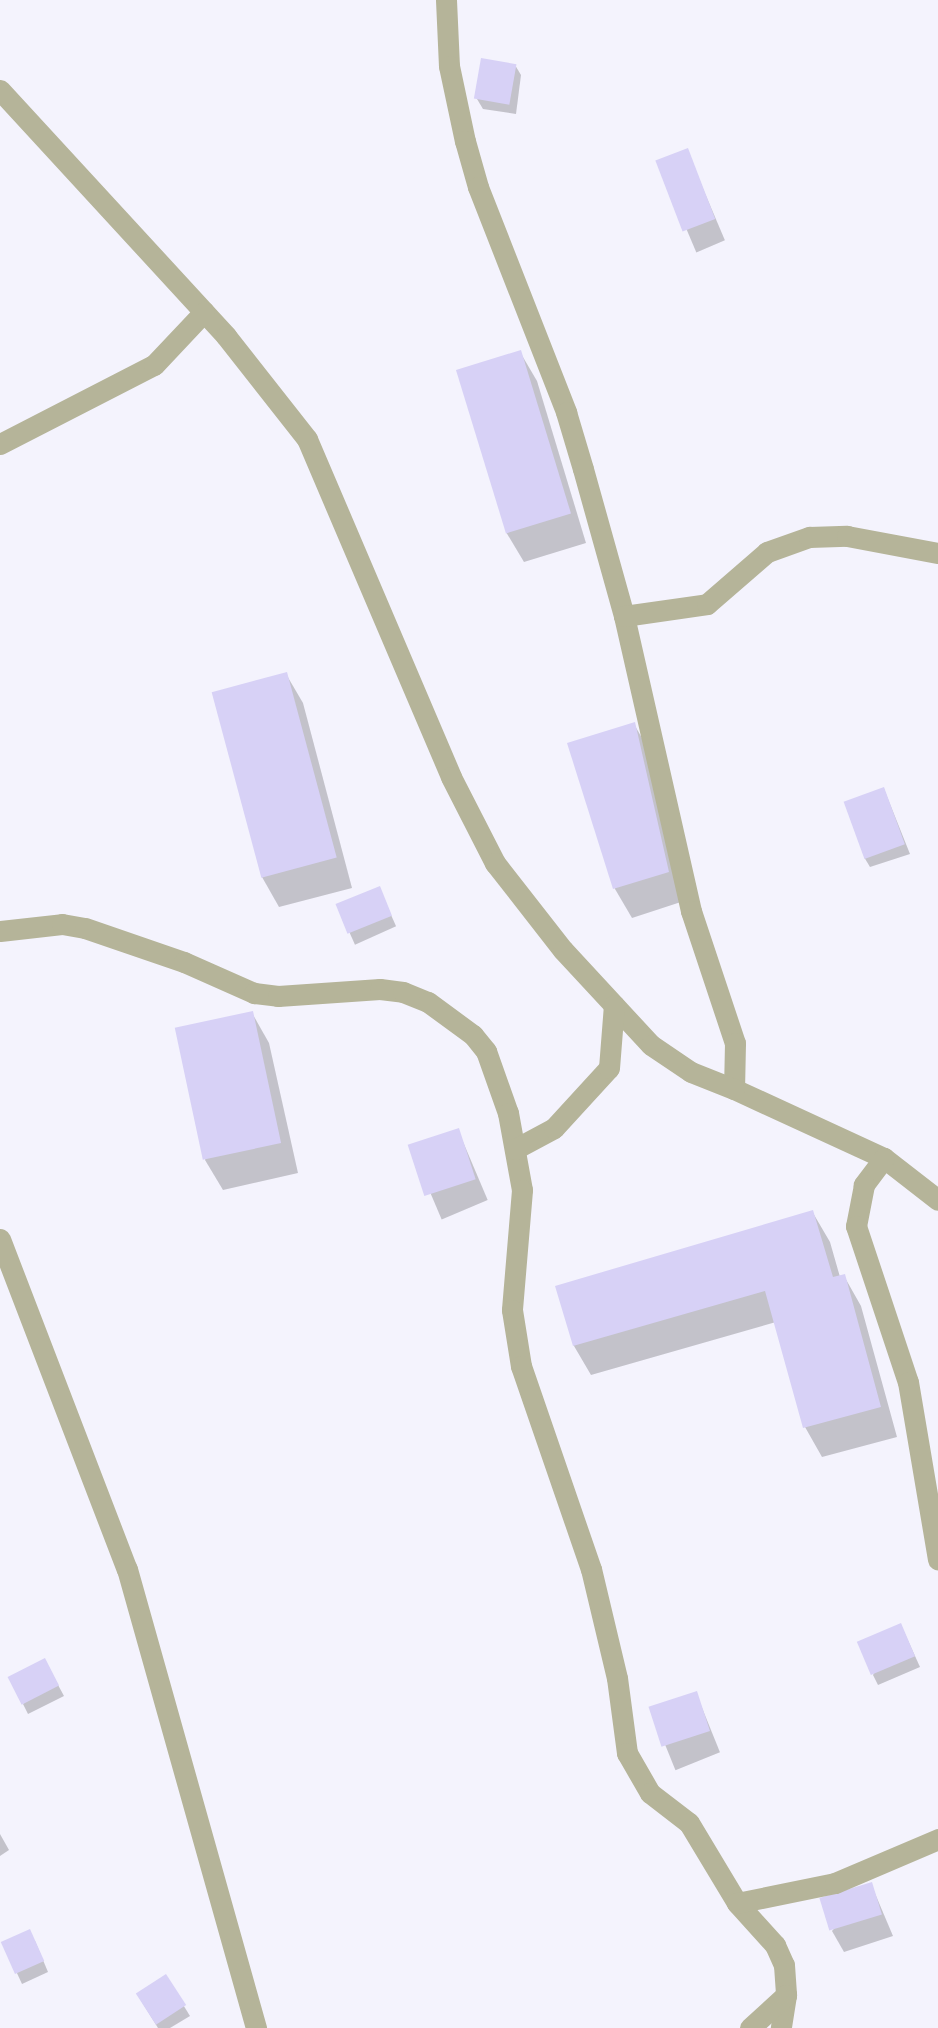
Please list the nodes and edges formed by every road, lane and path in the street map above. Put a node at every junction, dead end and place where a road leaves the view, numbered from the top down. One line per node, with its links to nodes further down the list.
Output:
1 (446, 0): 6 (street)
2 (0, 90): 3 (street)
3 (204, 312): 4 (street); 8 (street)
4 (0, 444)
5 (938, 554): 6 (street)
6 (625, 616): 9 (street)
7 (0, 931): 10 (street)
8 (614, 1004): 9 (street); 10 (street)
9 (734, 1089): 11 (street)
10 (515, 1149): 16 (street)
11 (884, 1157): 12 (street); 14 (street)
12 (938, 1200)
13 (0, 1239): 18 (street)
14 (938, 1559)
15 (938, 1839): 16 (street)
16 (737, 1903): 17 (street)
17 (786, 1994): 19 (street); 20 (street)
18 (256, 2028)
19 (750, 2028)
20 (781, 2028)

